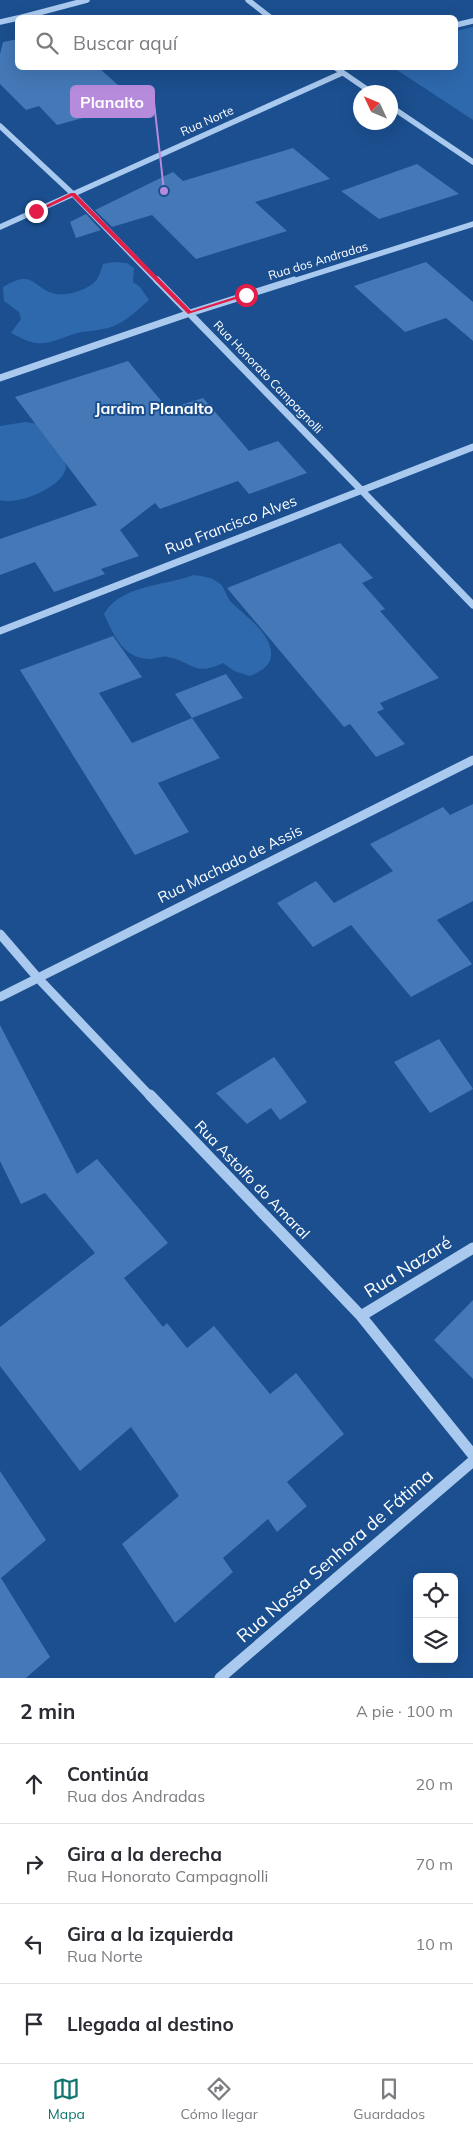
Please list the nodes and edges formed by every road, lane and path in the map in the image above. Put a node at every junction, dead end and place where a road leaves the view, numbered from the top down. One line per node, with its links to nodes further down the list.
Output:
1 (87, 0): 3 (street)
2 (248, 0): 4 (street)
3 (30, 15)
4 (267, 15)
5 (15, 19): 7 (street)
6 (473, 21): 8 (street)
7 (0, 22)
8 (458, 25)
9 (338, 70): 10 (street)
10 (342, 73): 11 (street); 15 (street, Rua Norte)
11 (360, 85)
12 (398, 111): 14 (street)
13 (0, 126): 15 (street, Rua Honorato Campagnolli)
14 (473, 162)
15 (73, 194): 17 (street, Rua Norte); 18 (street, Rua Honorato Campagnolli)
16 (473, 224): 18 (street, Rua dos Andradas)
17 (0, 227)
18 (190, 313): 19 (street, Rua dos Andradas); 21 (street, Rua Honorato Campagnolli)
19 (0, 378)
20 (473, 447): 21 (street, Rua Francisco Alves)
21 (362, 489): 22 (street, Rua Honorato Campagnolli); 23 (street, Rua Francisco Alves)
22 (473, 605)
23 (0, 631)
24 (473, 760): 26 (street, Rua Machado de Assis)
25 (0, 934): 26 (street, Rua Astolfo do Amaral)
26 (37, 977): 27 (street, Rua Machado de Assis); 29 (street, Rua Astolfo do Amaral)
27 (0, 996)
28 (473, 1248): 29 (street, Rua Nazaré)
29 (361, 1316): 30 (street, Rua Astolfo do Amaral)
30 (473, 1455)
31 (473, 1461): 32 (street, Rua Nossa Senhora de Fátima)
32 (220, 1678)

